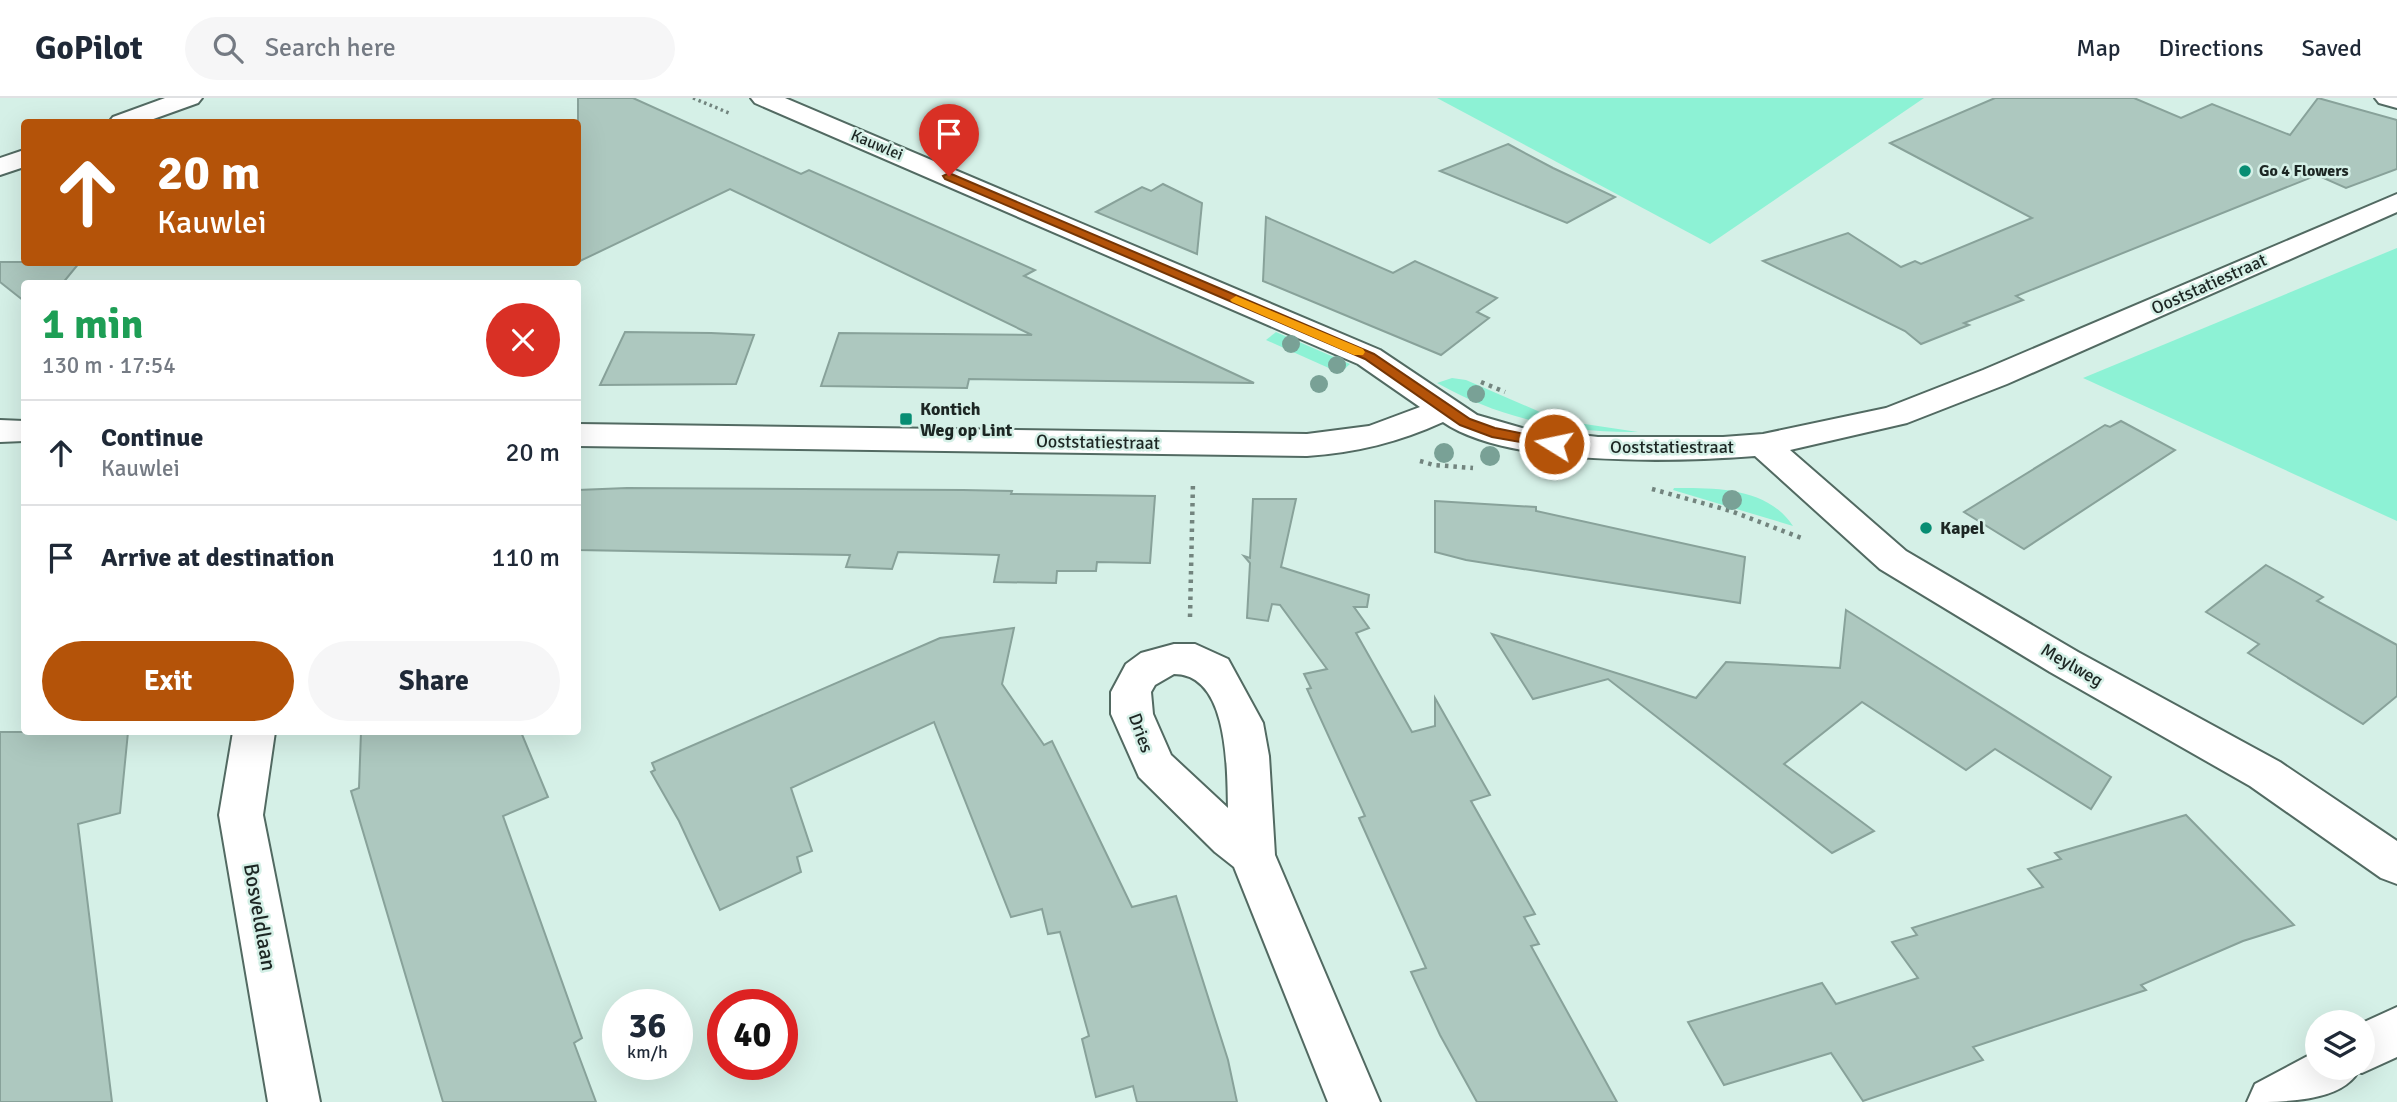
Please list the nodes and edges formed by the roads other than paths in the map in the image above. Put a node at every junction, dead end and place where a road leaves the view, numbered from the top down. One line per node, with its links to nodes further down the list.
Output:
1 (189, 98): 5 (street)
2 (764, 98): 9 (street, Kauwlei)
3 (2388, 98): 4 (street)
4 (2397, 100)
5 (130, 119)
6 (21, 159): 7 (street)
7 (0, 167)
8 (2397, 202): 13 (street, Ooststatiestraat)
9 (1443, 409): 12 (street, Ooststatiestraat); 13 (street, Ooststatiestraat)
10 (0, 430): 11 (street)
11 (21, 431)
12 (581, 435)
13 (1763, 445): 16 (street, Meylweg)
14 (254, 735): 20 (street, Bosveldlaan)
15 (1252, 855): 15 (street, Dries); 21 (street, Dries)
16 (2397, 865)
17 (2397, 1030): 18 (street)
18 (2375, 1043)
19 (2312, 1080): 22 (street)
20 (294, 1102)
21 (1354, 1102)
22 (2273, 1102)

